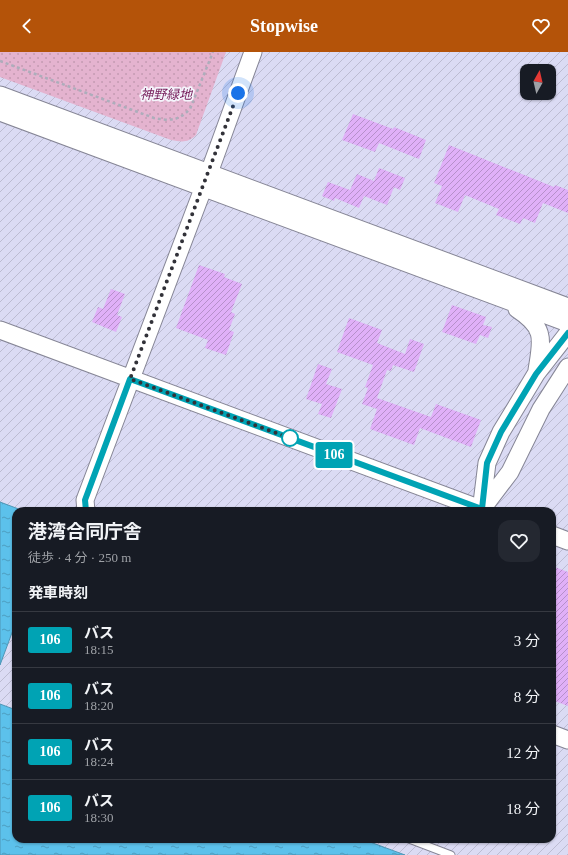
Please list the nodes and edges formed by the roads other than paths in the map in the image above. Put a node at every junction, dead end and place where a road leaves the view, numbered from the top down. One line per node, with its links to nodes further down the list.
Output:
1 (253, 52): 4 (street)
2 (0, 95): 4 (street)
3 (0, 112): 4 (street)
4 (206, 180): 5 (street); 13 (street)
5 (506, 292): 6 (street); 7 (street); 8 (street); 12 (street)
6 (568, 295)
7 (568, 307)
8 (568, 323)
9 (0, 330): 13 (street)
10 (568, 332): 12 (street)
11 (566, 371): 17 (street)
12 (536, 374): 16 (street)
13 (130, 379): 14 (street); 15 (street)
14 (86, 507)
15 (475, 507)
16 (483, 507)
17 (485, 507)
18 (556, 536): 19 (street)
19 (568, 541)
20 (556, 736): 21 (street)
21 (568, 740)
22 (420, 843): 23 (lane)
23 (451, 855)

